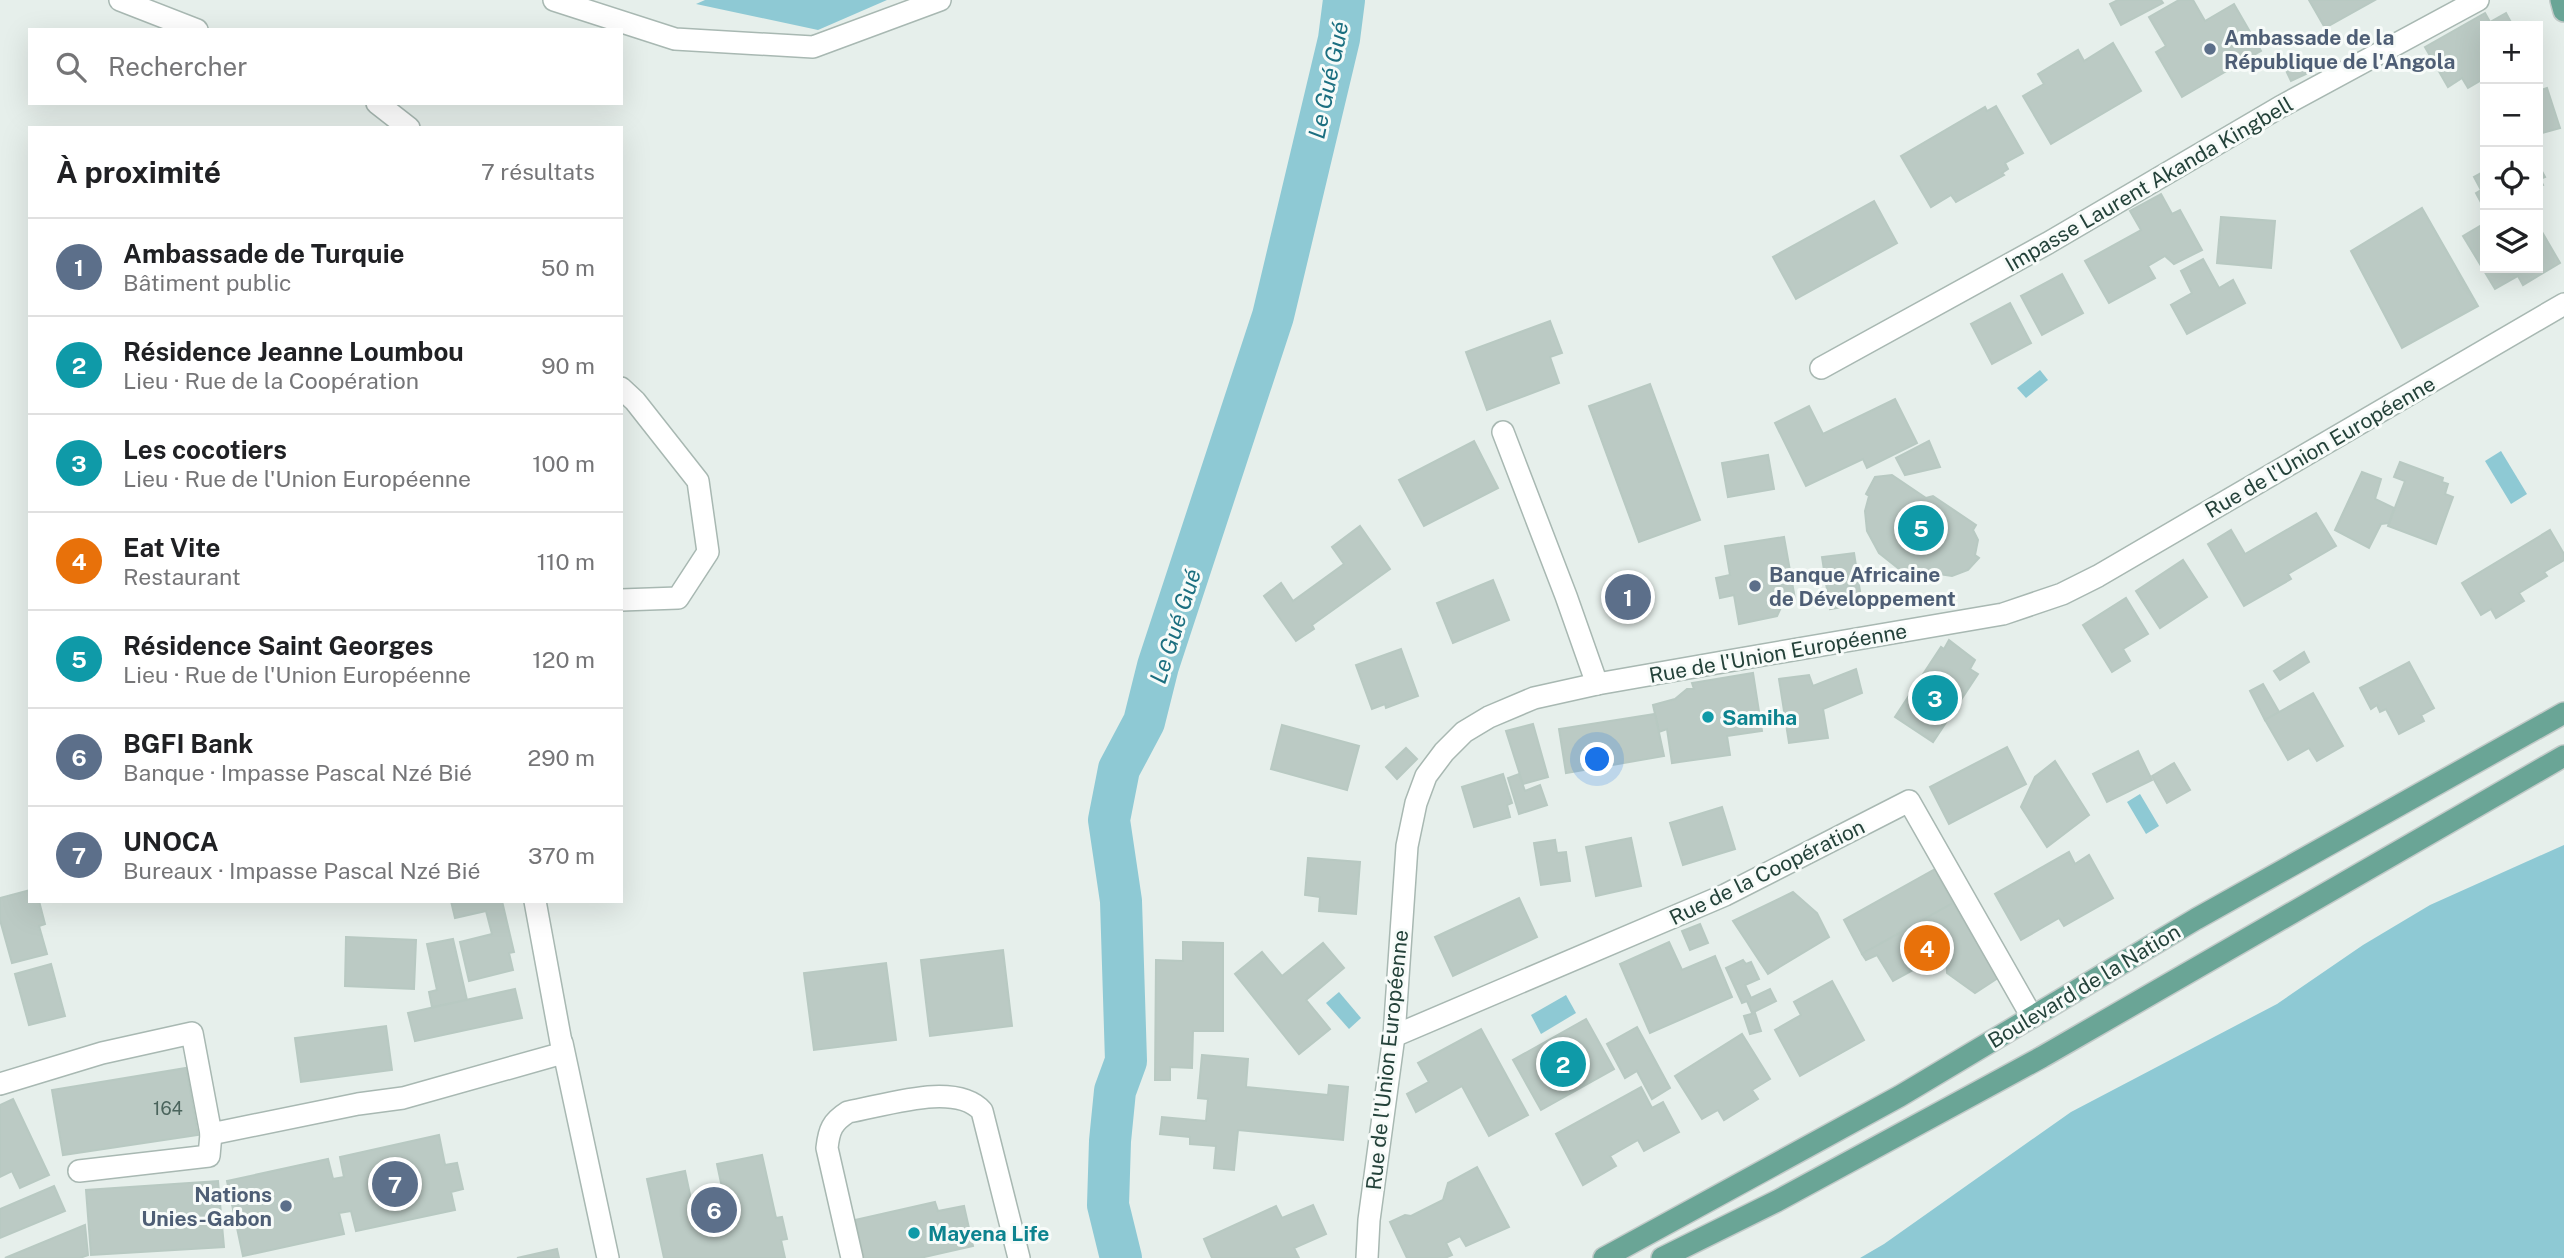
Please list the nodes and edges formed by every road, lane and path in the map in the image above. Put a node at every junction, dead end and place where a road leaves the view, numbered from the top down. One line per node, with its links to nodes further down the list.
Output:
1 (120, 0): 7 (street)
2 (554, 0): 3 (street)
3 (940, 0)
4 (2478, 0): 11 (street, Impasse Laurent Akanda Kingbell)
5 (2561, 0): 6 (main road)
6 (2564, 11)
7 (192, 28)
8 (380, 105): 9 (street)
9 (406, 126)
10 (2564, 304): 15 (street, Rue de l'Union Européenne)
11 (1821, 368)
12 (623, 390): 14 (street)
13 (1503, 432): 15 (street)
14 (623, 600)
15 (1597, 684): 20 (street, Rue de l'Union Européenne)
16 (2564, 713): 19 (main road, Boulevard de la Nation)
17 (2564, 756): 30 (main road, Boulevard de la Nation)
18 (535, 903): 21 (street)
19 (2032, 1017): 20 (street, Rue de la Coopération); 29 (main road, Boulevard de la Nation)
20 (1394, 1036): 28 (street, Rue de l'Union Européenne)
21 (563, 1048): 23 (street); 25 (street)
22 (0, 1084): 23 (street)
23 (211, 1134): 24 (street)
24 (79, 1171)
25 (608, 1258)
26 (852, 1258): 27 (street)
27 (1019, 1258)
28 (1367, 1258)
29 (1604, 1258)
30 (1662, 1258)

